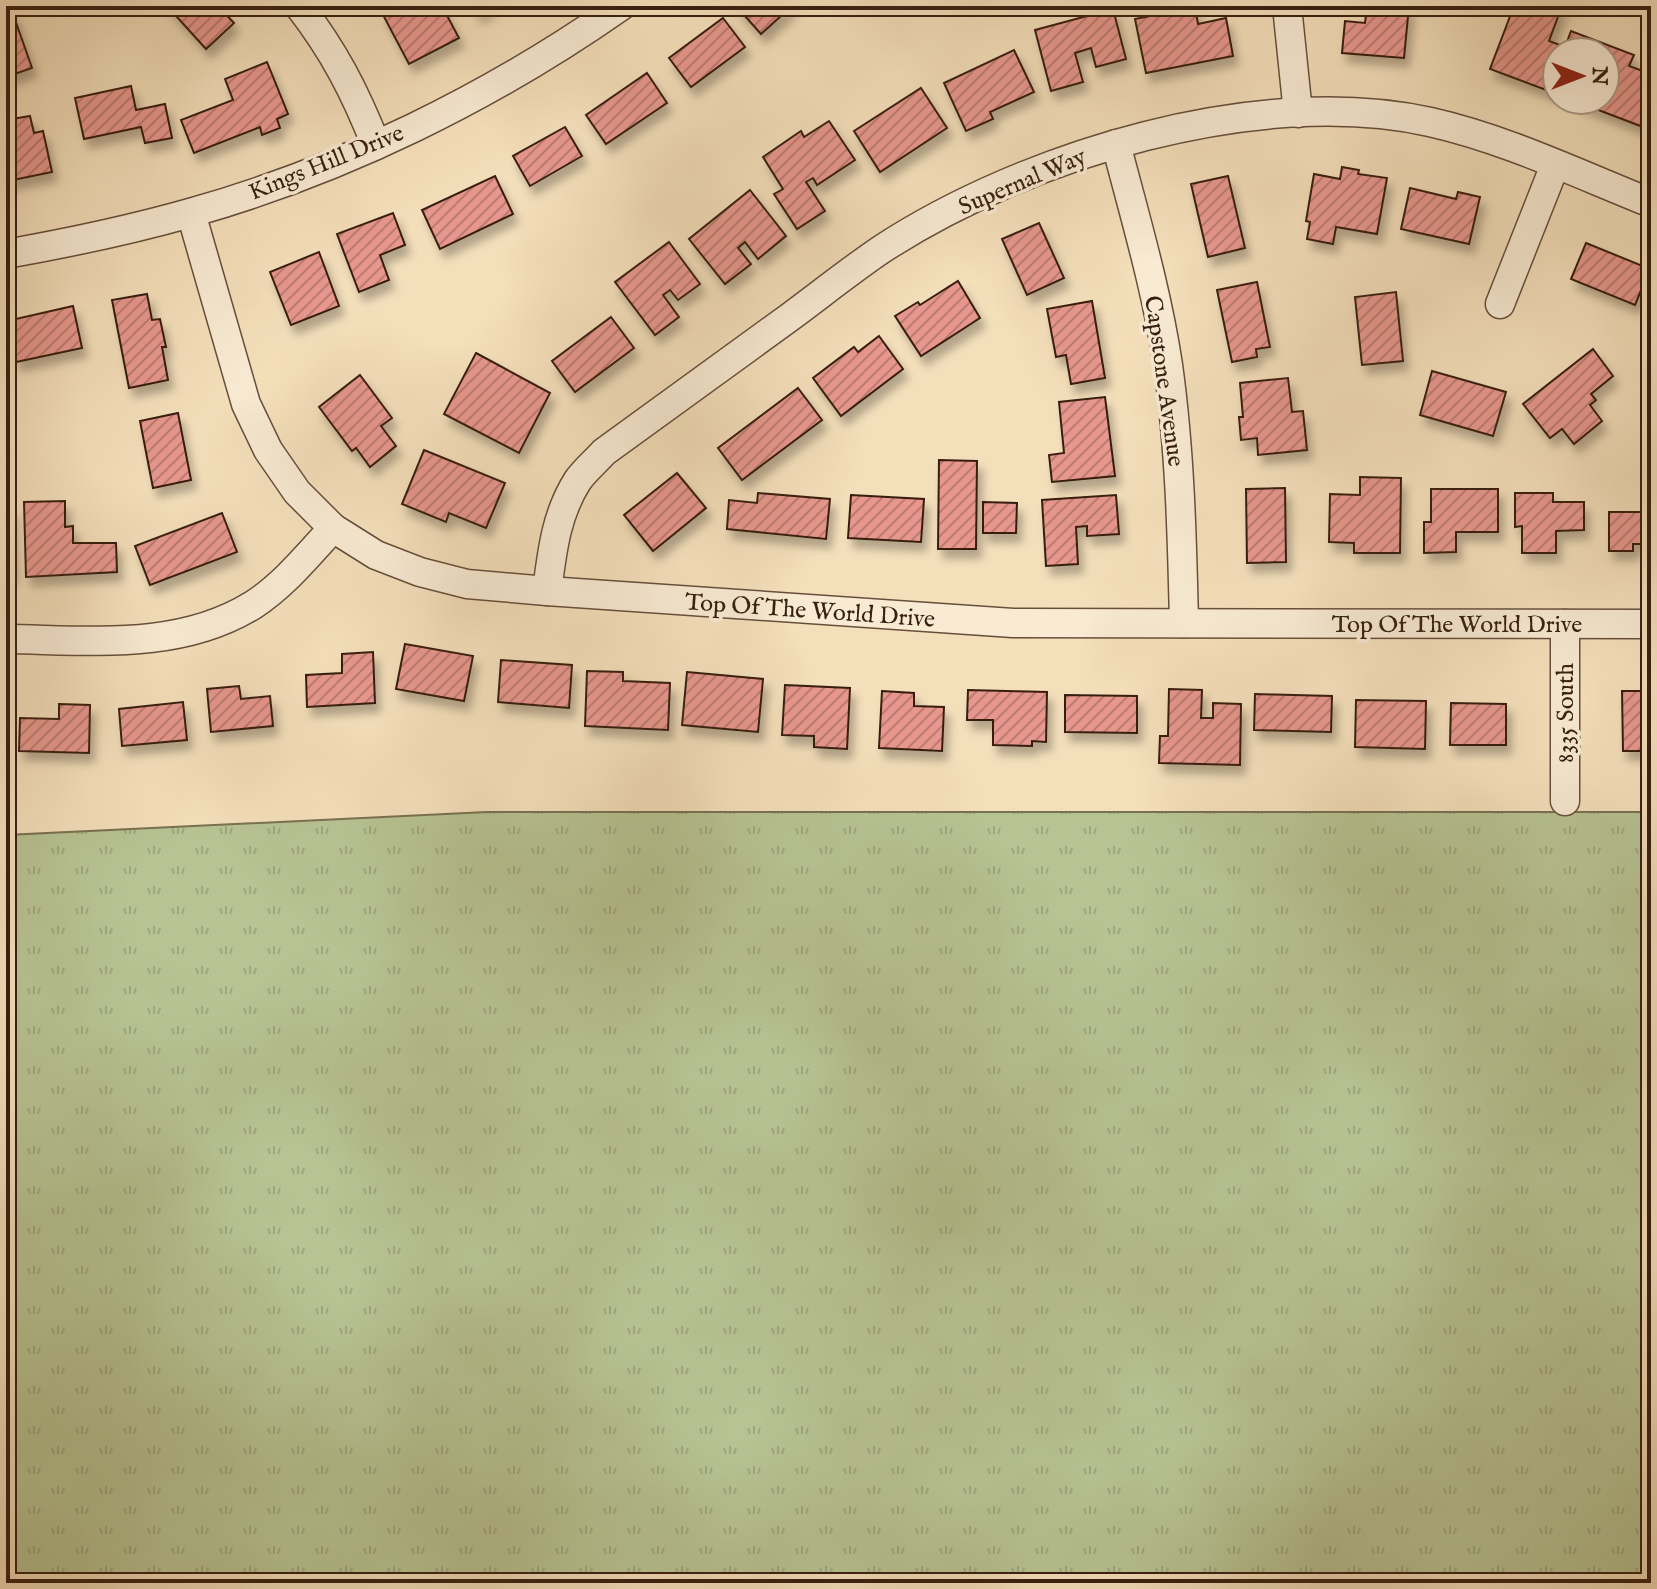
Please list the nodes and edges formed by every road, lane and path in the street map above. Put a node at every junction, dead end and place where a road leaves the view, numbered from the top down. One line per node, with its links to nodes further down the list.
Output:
1 (299, 6): 6 (street)
2 (621, 6): 6 (street, Kings Hill Drive)
3 (1287, 6): 4 (street)
4 (1298, 113): 5 (street, Supernal Way); 7 (street, Supernal Way)
5 (1116, 144): 13 (street, Supernal Way); 14 (street, Capstone Avenue)
6 (376, 145): 9 (street, Kings Hill Drive)
7 (1555, 165): 8 (street, Supernal Way); 11 (street)
8 (1651, 203)
9 (191, 213): 10 (street, Kings Hill Drive); 12 (street, Top Of The World Drive)
10 (6, 254)
11 (1500, 304)
12 (333, 528): 13 (street, Top Of The World Drive); 17 (street)
13 (547, 591): 14 (street, Top Of The World Drive)
14 (1184, 623): 15 (street, Top Of The World Drive)
15 (1565, 624): 16 (street, Top Of The World Drive); 18 (street, 8335 South)
16 (1651, 624)
17 (6, 639)
18 (1565, 801)

